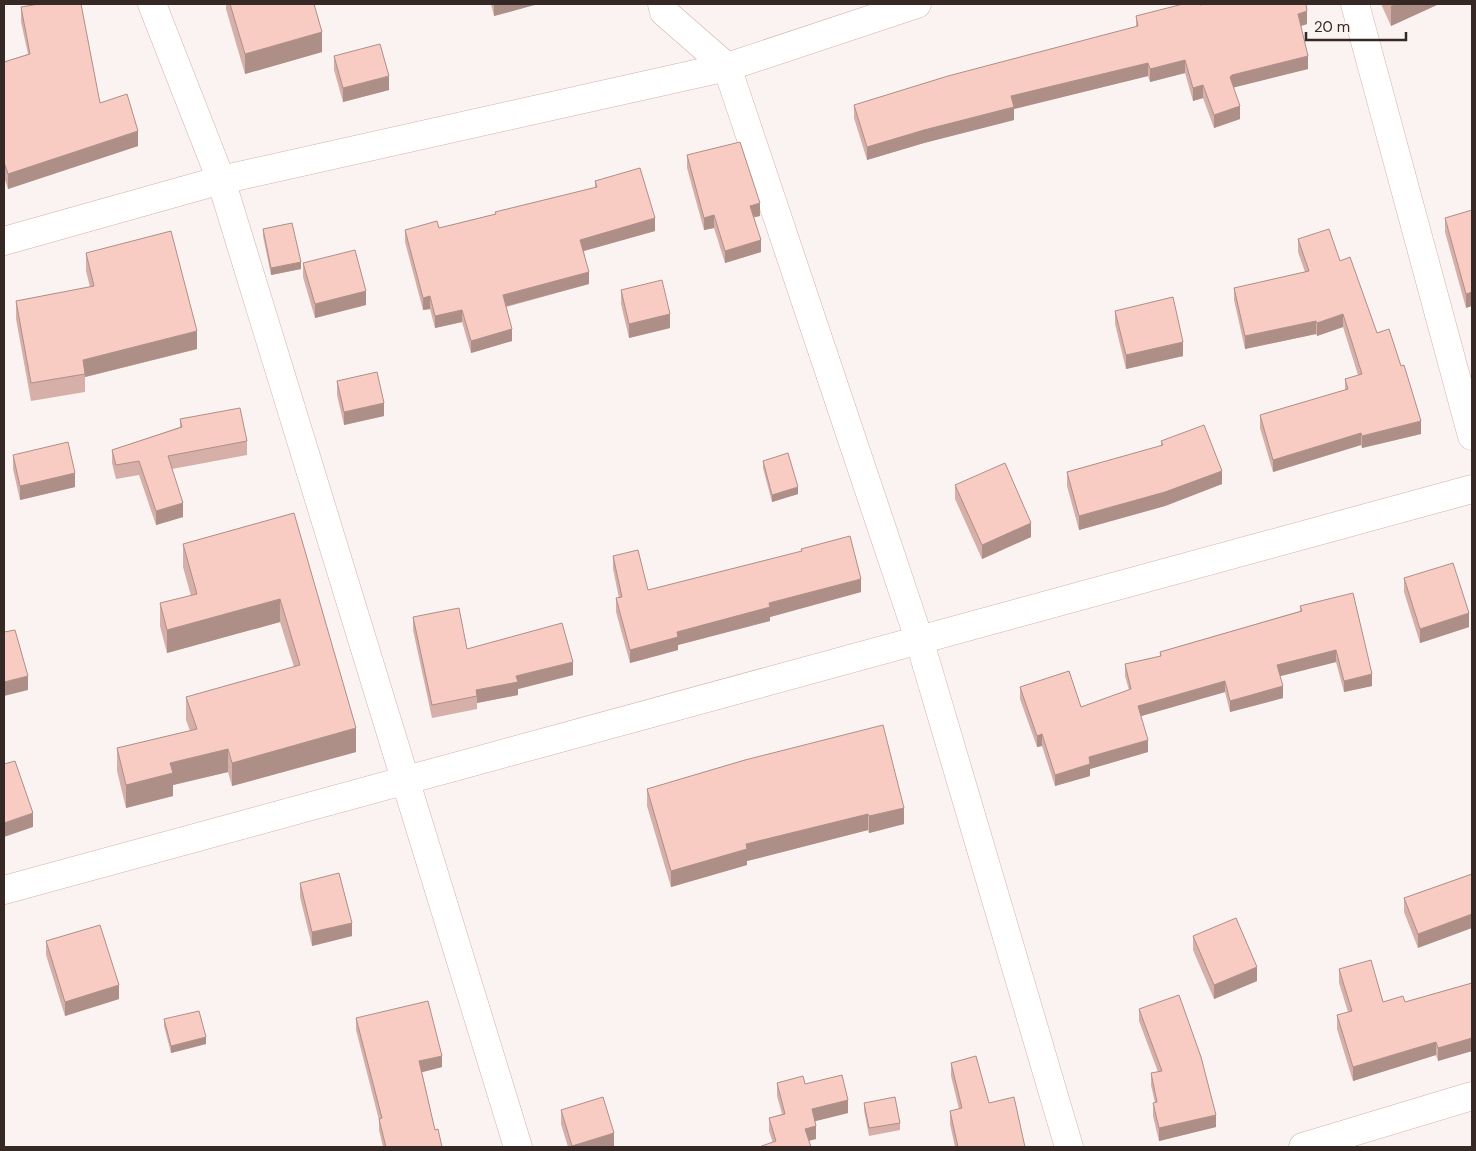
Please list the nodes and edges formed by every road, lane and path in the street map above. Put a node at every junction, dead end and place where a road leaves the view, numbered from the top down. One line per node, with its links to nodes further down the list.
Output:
1 (152, 4): 6 (street)
2 (662, 4): 5 (street)
3 (917, 4): 5 (street)
4 (1355, 4): 8 (street)
5 (727, 68): 6 (street); 10 (street)
6 (221, 180): 7 (street); 11 (street)
7 (4, 241)
8 (1472, 436)
9 (1472, 489): 10 (street)
10 (919, 639): 11 (street); 15 (street)
11 (405, 781): 12 (street); 14 (street)
12 (4, 890)
13 (1472, 1096): 16 (street)
14 (518, 1147)
15 (1068, 1147)
16 (1303, 1147)

